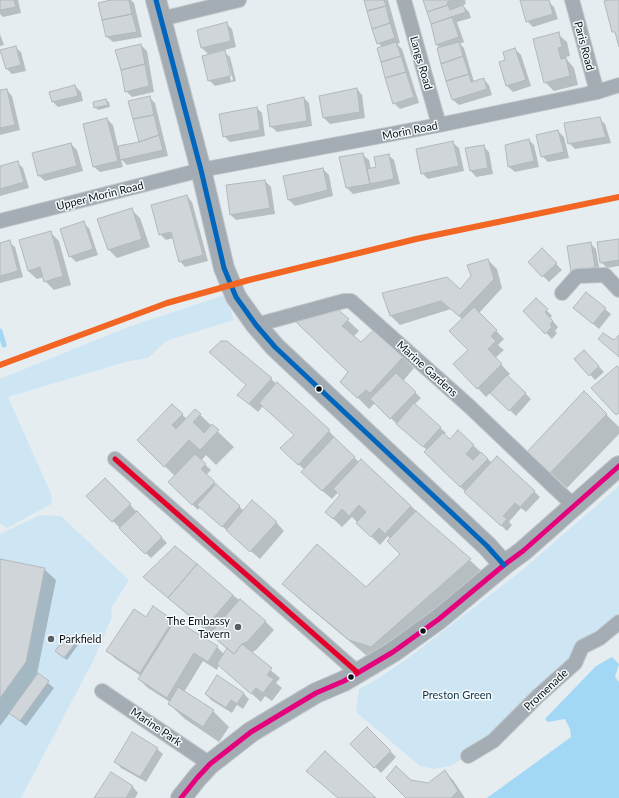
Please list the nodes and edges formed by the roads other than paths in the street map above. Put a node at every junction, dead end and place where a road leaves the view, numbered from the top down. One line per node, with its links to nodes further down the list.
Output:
1 (156, 0): 5 (main road)
2 (239, 0): 5 (street)
3 (404, 0): 8 (street, Langs Road)
4 (572, 0): 7 (street, Paris Road)
5 (161, 19): 9 (main road)
6 (619, 85): 7 (street, Morin Road)
7 (596, 92): 8 (street, Morin Road)
8 (439, 125): 9 (street, Morin Road)
9 (201, 170): 10 (street, Upper Morin Road); 13 (main road)
10 (0, 221)
11 (619, 290): 12 (street)
12 (562, 294)
13 (256, 325): 16 (street, Marine Gardens); 17 (main road)
14 (115, 459): 19 (street)
15 (619, 466): 16 (main road)
16 (574, 506): 17 (main road)
17 (504, 565): 19 (main road)
18 (619, 622): 21 (street, Promenade)
19 (357, 672): 22 (main road)
20 (102, 691): 22 (street, Marine Park)
21 (468, 756)
22 (210, 764): 23 (main road)
23 (181, 798)

